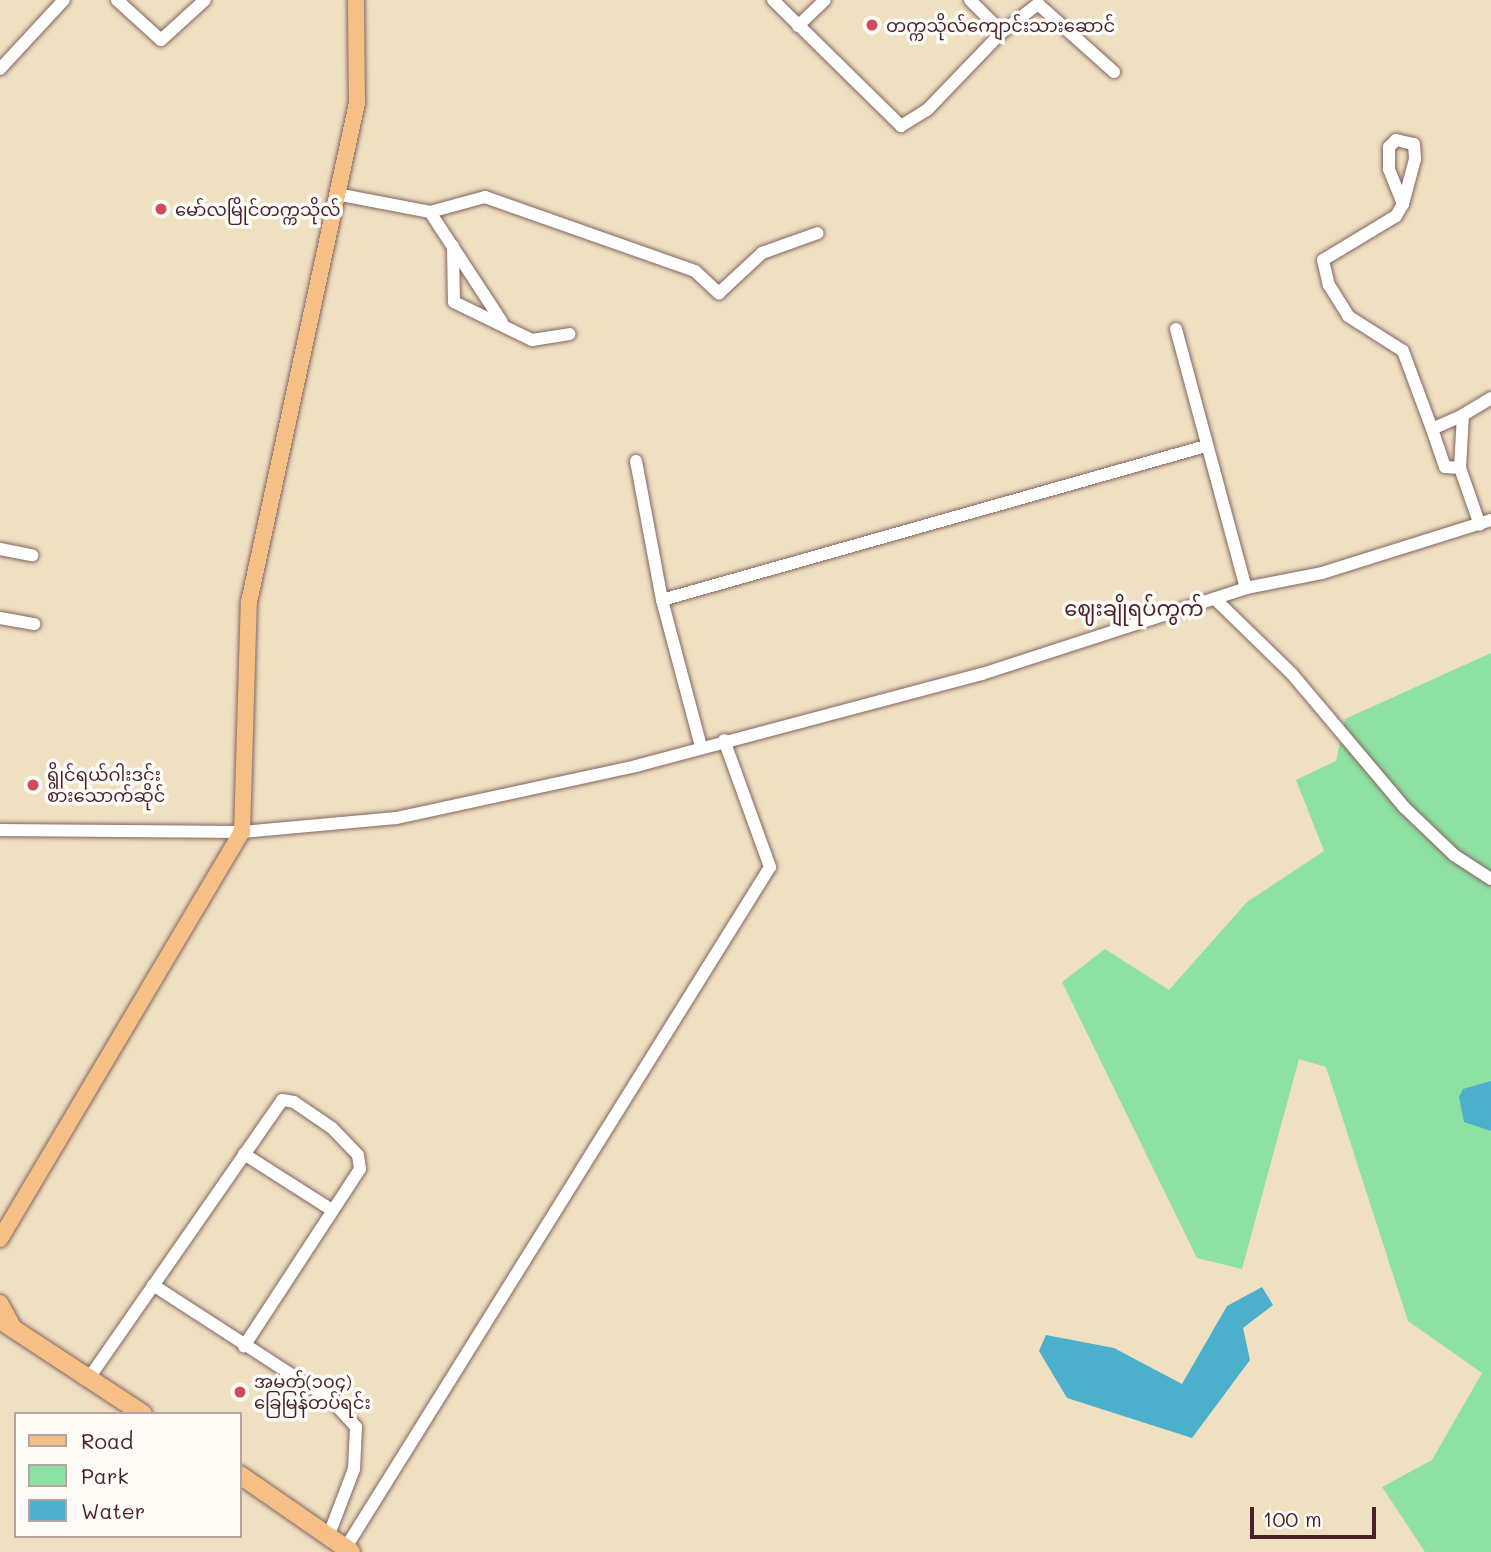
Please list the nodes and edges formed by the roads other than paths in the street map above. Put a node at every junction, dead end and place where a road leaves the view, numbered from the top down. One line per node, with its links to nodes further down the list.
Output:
1 (64, 0): 10 (street)
2 (117, 0): 3 (street)
3 (205, 0)
4 (356, 0): 12 (main road)
5 (773, 0): 8 (street)
6 (825, 0): 8 (street)
7 (970, 0): 9 (street)
8 (798, 26): 9 (street)
9 (1002, 32): 11 (street)
10 (0, 69)
11 (1114, 72)
12 (336, 194): 14 (street); 37 (main road)
13 (1403, 204): 22 (street)
14 (430, 212): 15 (street); 16 (street)
15 (818, 233)
16 (453, 246): 17 (street); 17 (street)
17 (502, 322): 19 (street)
18 (1177, 329): 23 (street)
19 (570, 334)
20 (1491, 398): 21 (street)
21 (1463, 415): 22 (street); 25 (street)
22 (1432, 429): 25 (street)
23 (1206, 446): 29 (street); 30 (street)
24 (636, 461): 30 (street)
25 (1460, 468): 26 (street)
26 (1486, 522): 29 (street)
27 (0, 549): 28 (street)
28 (32, 555)
29 (1246, 588): 31 (street)
30 (662, 600): 35 (street)
31 (1216, 600): 34 (street); 38 (street)
32 (0, 618): 33 (street)
33 (34, 624)
34 (724, 740): 35 (street); 50 (street)
35 (701, 747): 37 (street)
36 (0, 830): 37 (street)
37 (242, 832): 41 (main road)
38 (1491, 879)
39 (244, 1154): 40 (street); 40 (street); 42 (street)
40 (332, 1210): 45 (street)
41 (1, 1238)
42 (153, 1285): 45 (street); 46 (street)
43 (0, 1303): 44 (main road)
44 (7, 1325): 46 (highway)
45 (244, 1346): 49 (street)
46 (89, 1378): 47 (highway)
47 (140, 1412)
48 (242, 1476): 49 (highway)
49 (328, 1537): 50 (highway)
50 (346, 1551)

